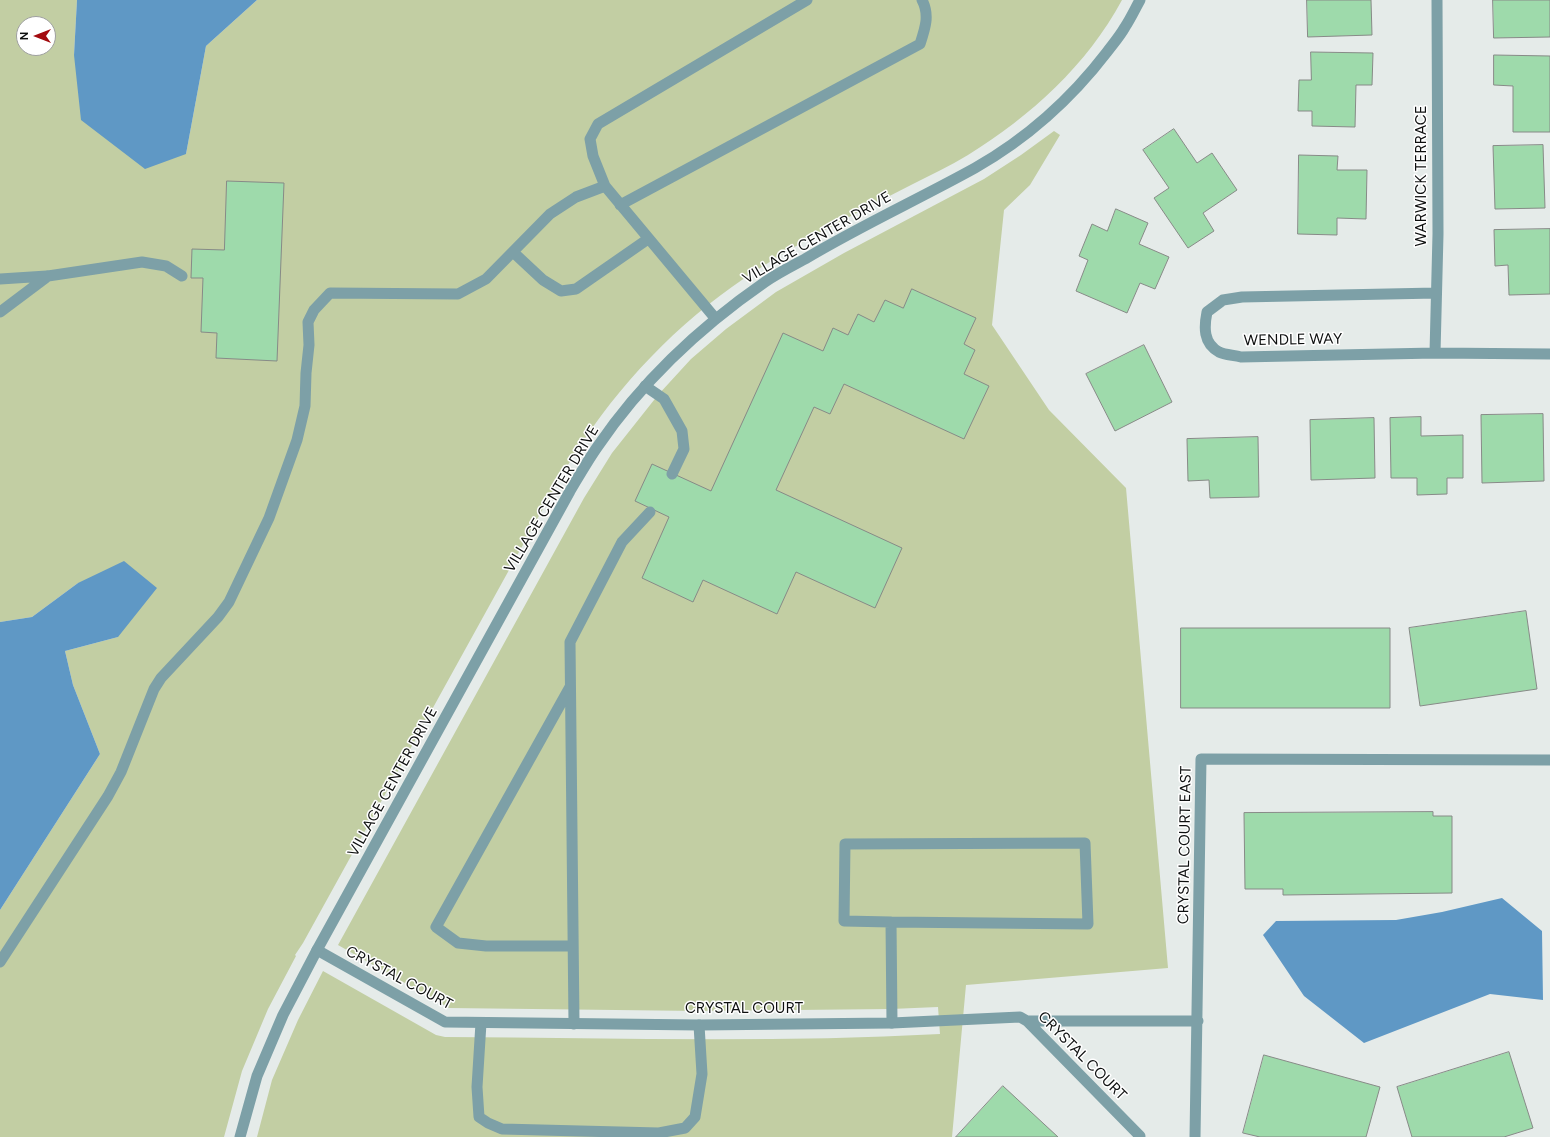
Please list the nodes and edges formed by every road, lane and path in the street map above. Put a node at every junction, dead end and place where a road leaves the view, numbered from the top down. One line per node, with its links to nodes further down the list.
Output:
1 (807, 0): 5 (street)
2 (922, 0): 6 (street)
3 (1140, 0): 14 (street, VILLAGE CENTER DRIVE)
4 (1437, 0): 12 (street, WARWICK TERRACE)
5 (605, 186): 6 (street); 8 (street)
6 (620, 205): 7 (street)
7 (648, 240): 8 (street); 14 (street)
8 (513, 252): 25 (street)
9 (48, 276): 10 (street); 11 (street); 13 (street)
10 (182, 276)
11 (0, 279)
12 (1436, 293): 15 (street, WARWICK TERRACE); 15 (street, WENDLE WAY)
13 (0, 312)
14 (715, 318): 17 (street, VILLAGE CENTER DRIVE)
15 (1435, 353): 16 (street, WENDLE WAY)
16 (1550, 354)
17 (645, 386): 18 (street); 24 (street, VILLAGE CENTER DRIVE)
18 (672, 474)
19 (650, 512): 20 (street)
20 (570, 685): 23 (street); 23 (street)
21 (1550, 760): 27 (street, CRYSTAL COURT EAST)
22 (891, 922): 22 (street); 29 (street)
23 (573, 946): 30 (street)
24 (316, 950): 28 (street, CRYSTAL COURT); 33 (street, VILLAGE CENTER DRIVE)
25 (0, 962)
26 (1027, 1021): 27 (street); 29 (street, CRYSTAL COURT); 32 (street, CRYSTAL COURT)
27 (1198, 1021): 34 (street, CRYSTAL COURT EAST)
28 (481, 1023): 30 (street, CRYSTAL COURT); 31 (street)
29 (892, 1023): 31 (street, CRYSTAL COURT)
30 (574, 1024): 31 (street, CRYSTAL COURT)
31 (699, 1025)
32 (1140, 1136)
33 (240, 1137)
34 (1196, 1137)

